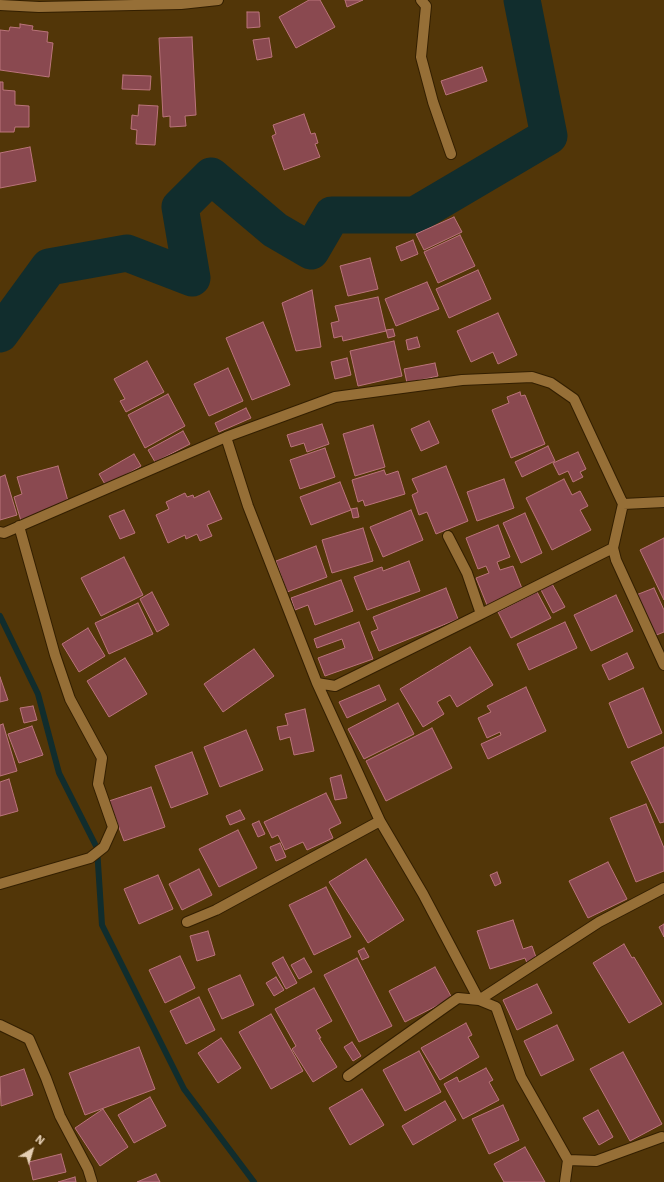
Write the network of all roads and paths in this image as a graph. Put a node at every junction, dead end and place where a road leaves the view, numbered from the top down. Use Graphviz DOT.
graph roads {
  1 [pos="218,0"];
  2 [pos="420,0"];
  3 [pos="0,5"];
  4 [pos="452,154"];
  5 [pos="226,437"];
  6 [pos="664,502"];
  7 [pos="623,504"];
  8 [pos="19,526"];
  9 [pos="0,532"];
  10 [pos="448,536"];
  11 [pos="613,548"];
  12 [pos="481,614"];
  13 [pos="664,665"];
  14 [pos="317,683"];
  15 [pos="380,821"];
  16 [pos="0,884"];
  17 [pos="664,888"];
  18 [pos="187,922"];
  19 [pos="479,1000"];
  20 [pos="0,1025"];
  21 [pos="348,1076"];
  22 [pos="662,1136"];
  23 [pos="568,1160"];
  24 [pos="92,1182"];
  25 [pos="565,1182"];
  1 -- 3 [label="street"];
  2 -- 4 [label="street"];
  5 -- 7 [label="street"];
  5 -- 8 [label="street"];
  5 -- 14 [label="street"];
  6 -- 7 [label="street"];
  7 -- 11 [label="street"];
  8 -- 9 [label="street"];
  8 -- 16 [label="street"];
  10 -- 12 [label="street"];
  11 -- 12 [label="street"];
  11 -- 13 [label="street"];
  12 -- 14 [label="street"];
  14 -- 15 [label="street"];
  15 -- 18 [label="street"];
  15 -- 19 [label="street"];
  17 -- 19 [label="street"];
  19 -- 21 [label="street"];
  19 -- 23 [label="street"];
  20 -- 24 [label="street"];
  22 -- 23 [label="street"];
  23 -- 25 [label="street"];
}
